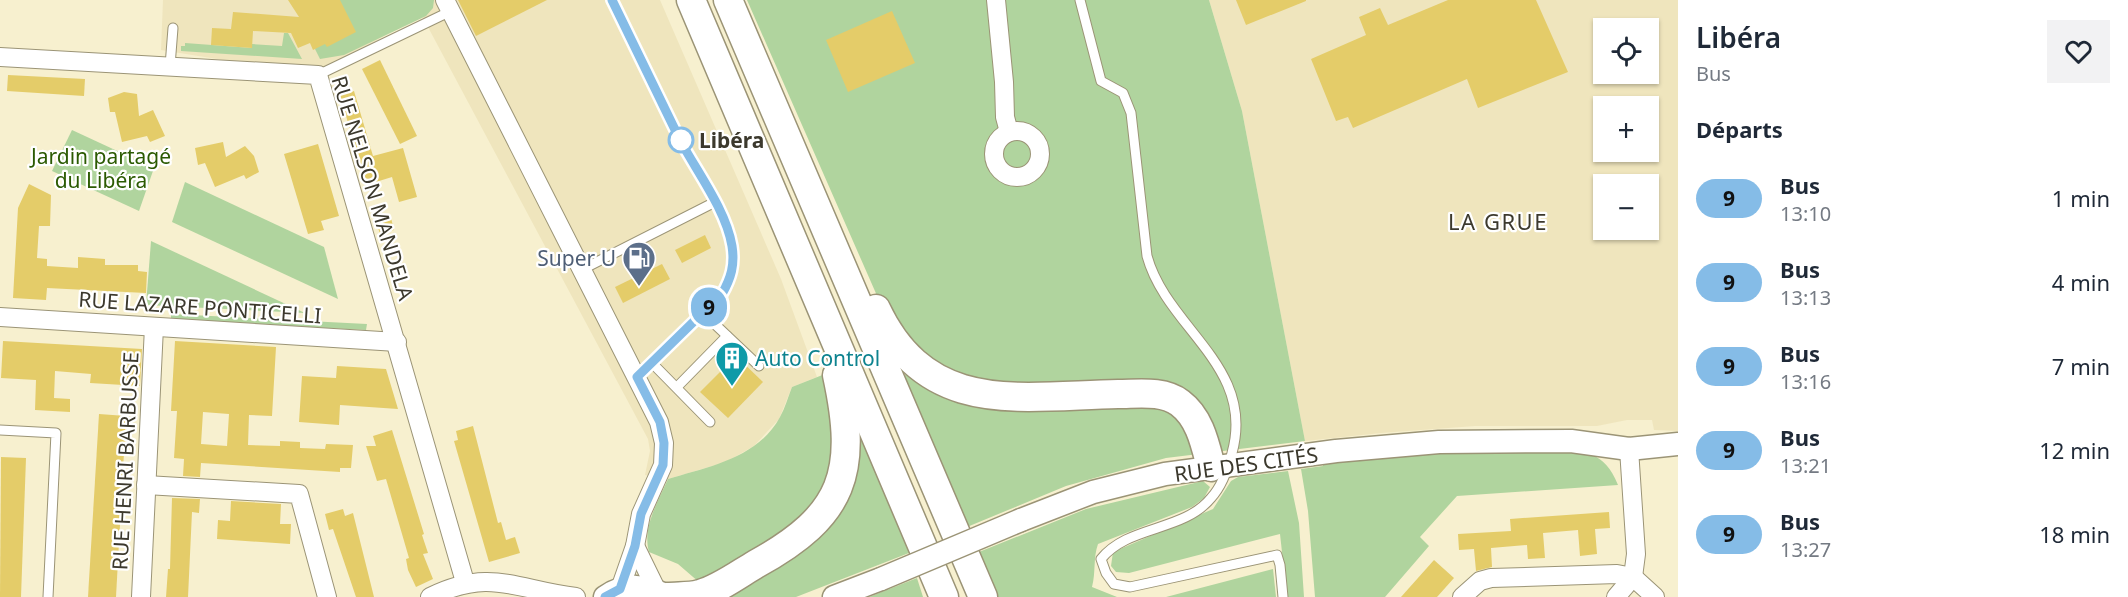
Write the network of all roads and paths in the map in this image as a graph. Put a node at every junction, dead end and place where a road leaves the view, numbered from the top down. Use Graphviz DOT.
graph roads {
  1 [pos="612,0"];
  2 [pos="691,0"];
  3 [pos="728,0"];
  4 [pos="996,0"];
  5 [pos="1080,0"];
  6 [pos="448,6"];
  7 [pos="173,28"];
  8 [pos="0,57"];
  9 [pos="170,66"];
  10 [pos="318,75"];
  11 [pos="1009,132"];
  12 [pos="715,202"];
  13 [pos="835,250"];
  14 [pos="581,270"];
  15 [pos="823,312"];
  16 [pos="703,313"];
  17 [pos="0,317"];
  18 [pos="154,327"];
  19 [pos="727,336"];
  20 [pos="397,342"];
  21 [pos="652,363"];
  22 [pos="759,366"];
  23 [pos="637,377"];
  24 [pos="676,387"];
  25 [pos="710,422"];
  26 [pos="0,430"];
  27 [pos="1678,444"];
  28 [pos="1629,449"];
  29 [pos="1220,466"];
  30 [pos="146,484"];
  31 [pos="635,546"];
  32 [pos="1633,577"];
  33 [pos="465,582"];
  34 [pos="604,595"];
  35 [pos="664,595"];
  36 [pos="556,596"];
  37 [pos="48,597"];
  38 [pos="141,597"];
  39 [pos="327,597"];
  40 [pos="430,597"];
  41 [pos="576,597"];
  42 [pos="834,597"];
  43 [pos="944,597"];
  44 [pos="982,597"];
  45 [pos="1283,597"];
  46 [pos="1462,597"];
  47 [pos="1616,597"];
  48 [pos="1655,597"];
  1 -- 12 [label="lane"];
  2 -- 15 [label="main road"];
  3 -- 13 [label="main road"];
  4 -- 11 [label="street"];
  5 -- 29 [label="lane"];
  6 -- 10 [label="lane"];
  6 -- 14 [label="street"];
  7 -- 9 [label="lane"];
  8 -- 9 [label="street, RUE NELSON MANDELA"];
  9 -- 10 [label="street, RUE NELSON MANDELA"];
  10 -- 20 [label="street, RUE NELSON MANDELA"];
  12 -- 14 [label="lane"];
  12 -- 16 [label="lane"];
  13 -- 29 [label="main road"];
  13 -- 44 [label="main road"];
  14 -- 23 [label="street"];
  15 -- 35 [label="main road"];
  15 -- 43 [label="main road"];
  16 -- 19 [label="lane"];
  16 -- 21 [label="lane"];
  17 -- 18 [label="street, RUE LAZARE PONTICELLI"];
  18 -- 20 [label="street, RUE LAZARE PONTICELLI"];
  18 -- 30 [label="street, RUE HENRI BARBUSSE"];
  19 -- 22 [label="lane"];
  19 -- 24 [label="lane"];
  20 -- 33 [label="street, RUE NELSON MANDELA"];
  21 -- 23 [label="lane"];
  21 -- 24 [label="lane"];
  23 -- 31 [label="street"];
  24 -- 25 [label="lane"];
  26 -- 37 [label="lane"];
  27 -- 28 [label="street, RUE DES CITÉS"];
  28 -- 29 [label="street, RUE DES CITÉS"];
  28 -- 32 [label="street"];
  29 -- 42 [label="street, RUE DES CITÉS, bridge"];
  29 -- 45 [label="lane"];
  30 -- 38 [label="street, RUE HENRI BARBUSSE"];
  30 -- 39 [label="street"];
  31 -- 34 [label="street"];
  31 -- 35 [label="street"];
  32 -- 46 [label="street"];
  32 -- 47 [label="street"];
  32 -- 48 [label="street"];
  33 -- 36 [label="street"];
  33 -- 40 [label="street"];
  34 -- 35 [label="street"];
  36 -- 41 [label="street"];
}
